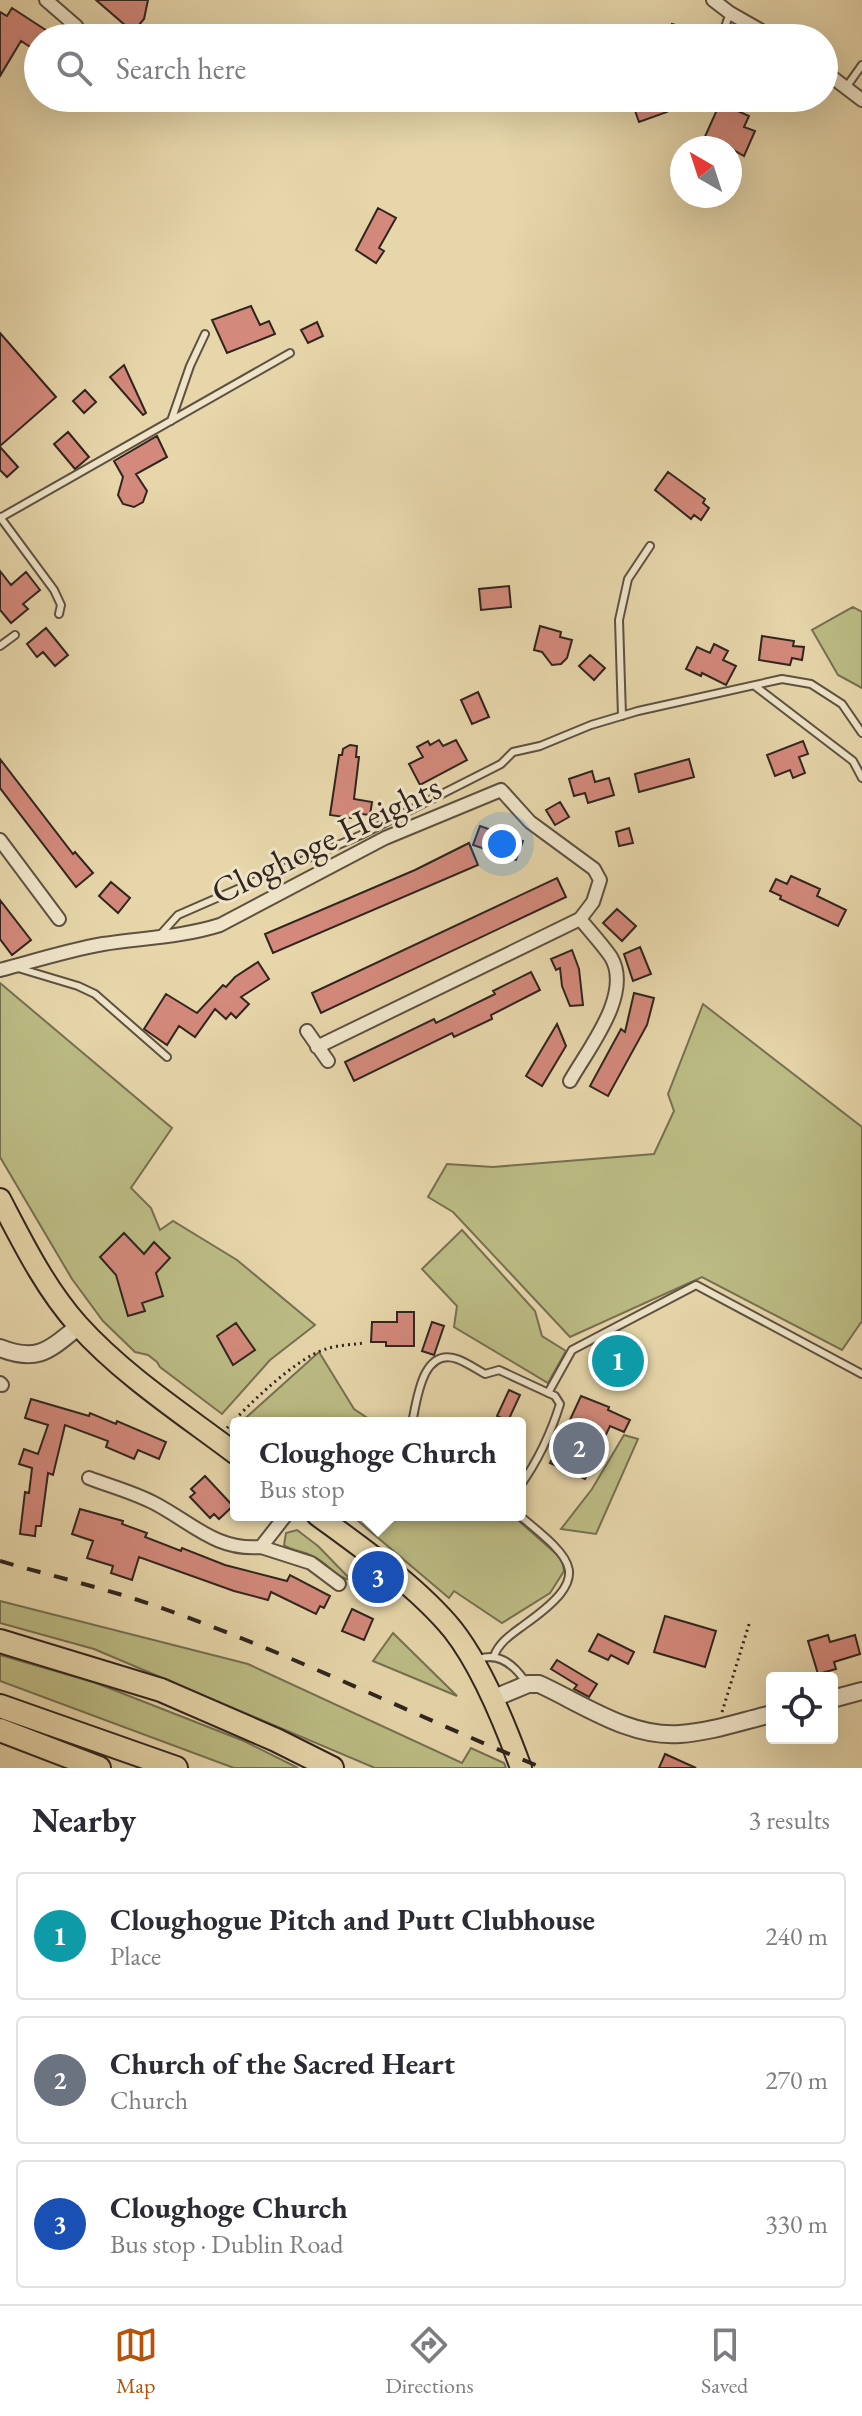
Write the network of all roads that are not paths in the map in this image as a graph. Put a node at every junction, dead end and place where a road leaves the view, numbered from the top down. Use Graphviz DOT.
graph roads {
  1 [pos="46,0"];
  2 [pos="713,0"];
  3 [pos="730,13"];
  4 [pos="74,24"];
  5 [pos="726,24"];
  6 [pos="749,24"];
  7 [pos="862,65"];
  8 [pos="838,80"];
  9 [pos="847,86"];
  10 [pos="862,100"];
  11 [pos="205,334"];
  12 [pos="290,353"];
  13 [pos="171,421"];
  14 [pos="0,517"];
  15 [pos="650,546"];
  16 [pos="59,614"];
  17 [pos="15,635"];
  18 [pos="0,646"];
  19 [pos="755,686"];
  20 [pos="622,716"];
  21 [pos="861,729"];
  22 [pos="862,778"];
  23 [pos="0,840"];
  24 [pos="59,919"];
  25 [pos="580,919"];
  26 [pos="160,935"];
  27 [pos="14,966"];
  28 [pos="0,970"];
  29 [pos="307,1031"];
  30 [pos="317,1047"];
  31 [pos="167,1057"];
  32 [pos="328,1061"];
  33 [pos="570,1081"];
  34 [pos="0,1199"];
  35 [pos="79,1326"];
  36 [pos="0,1348"];
  37 [pos="862,1374"];
  38 [pos="548,1393"];
  39 [pos="414,1417"];
  40 [pos="230,1450"];
  41 [pos="89,1478"];
  42 [pos="526,1478"];
  43 [pos="281,1521"];
  44 [pos="325,1521"];
  45 [pos="526,1521"];
  46 [pos="261,1547"];
  47 [pos="339,1584"];
  48 [pos="0,1641"];
  49 [pos="494,1656"];
  50 [pos="472,1661"];
  51 [pos="528,1684"];
  52 [pos="862,1691"];
  53 [pos="838,1697"];
  54 [pos="492,1699"];
  55 [pos="0,1706"];
  56 [pos="766,1715"];
  57 [pos="0,1730"];
  58 [pos="99,1768"];
  59 [pos="176,1768"];
  60 [pos="332,1768"];
  61 [pos="521,1768"];
  1 -- 4 [label="street"];
  2 -- 3 [label="street"];
  3 -- 5 [label="lane"];
  3 -- 6 [label="street"];
  7 -- 9 [label="lane"];
  8 -- 9 [label="street"];
  9 -- 10 [label="street"];
  11 -- 13 [label="lane"];
  12 -- 13 [label="lane"];
  13 -- 14 [label="lane"];
  14 -- 16 [label="lane"];
  15 -- 20 [label="lane"];
  17 -- 18 [label="lane"];
  19 -- 20 [label="lane"];
  19 -- 21 [label="lane"];
  19 -- 22 [label="lane"];
  20 -- 26 [label="lane"];
  23 -- 24 [label="street"];
  25 -- 26 [label="street, Cloghoge Heights"];
  25 -- 30 [label="street"];
  25 -- 33 [label="street"];
  26 -- 27 [label="street, Cloghoge Heights"];
  27 -- 28 [label="street, Cloghoge Heights"];
  27 -- 31 [label="lane"];
  29 -- 30 [label="street"];
  30 -- 32 [label="street"];
  34 -- 35 [label="main road"];
  35 -- 36 [label="street"];
  35 -- 40 [label="main road"];
  37 -- 38 [label="lane"];
  38 -- 39 [label="lane"];
  38 -- 42 [label="lane"];
  41 -- 46 [label="street"];
  43 -- 46 [label="street"];
  44 -- 50 [label="main road"];
  45 -- 49 [label="lane"];
  46 -- 47 [label="street"];
  48 -- 60 [label="highway"];
  49 -- 50 [label="lane"];
  49 -- 51 [label="lane"];
  50 -- 54 [label="main road"];
  51 -- 54 [label="street"];
  51 -- 56 [label="street"];
  52 -- 53 [label="street"];
  54 -- 61 [label="main road"];
  55 -- 59 [label="highway"];
  57 -- 58 [label="highway"];
}
